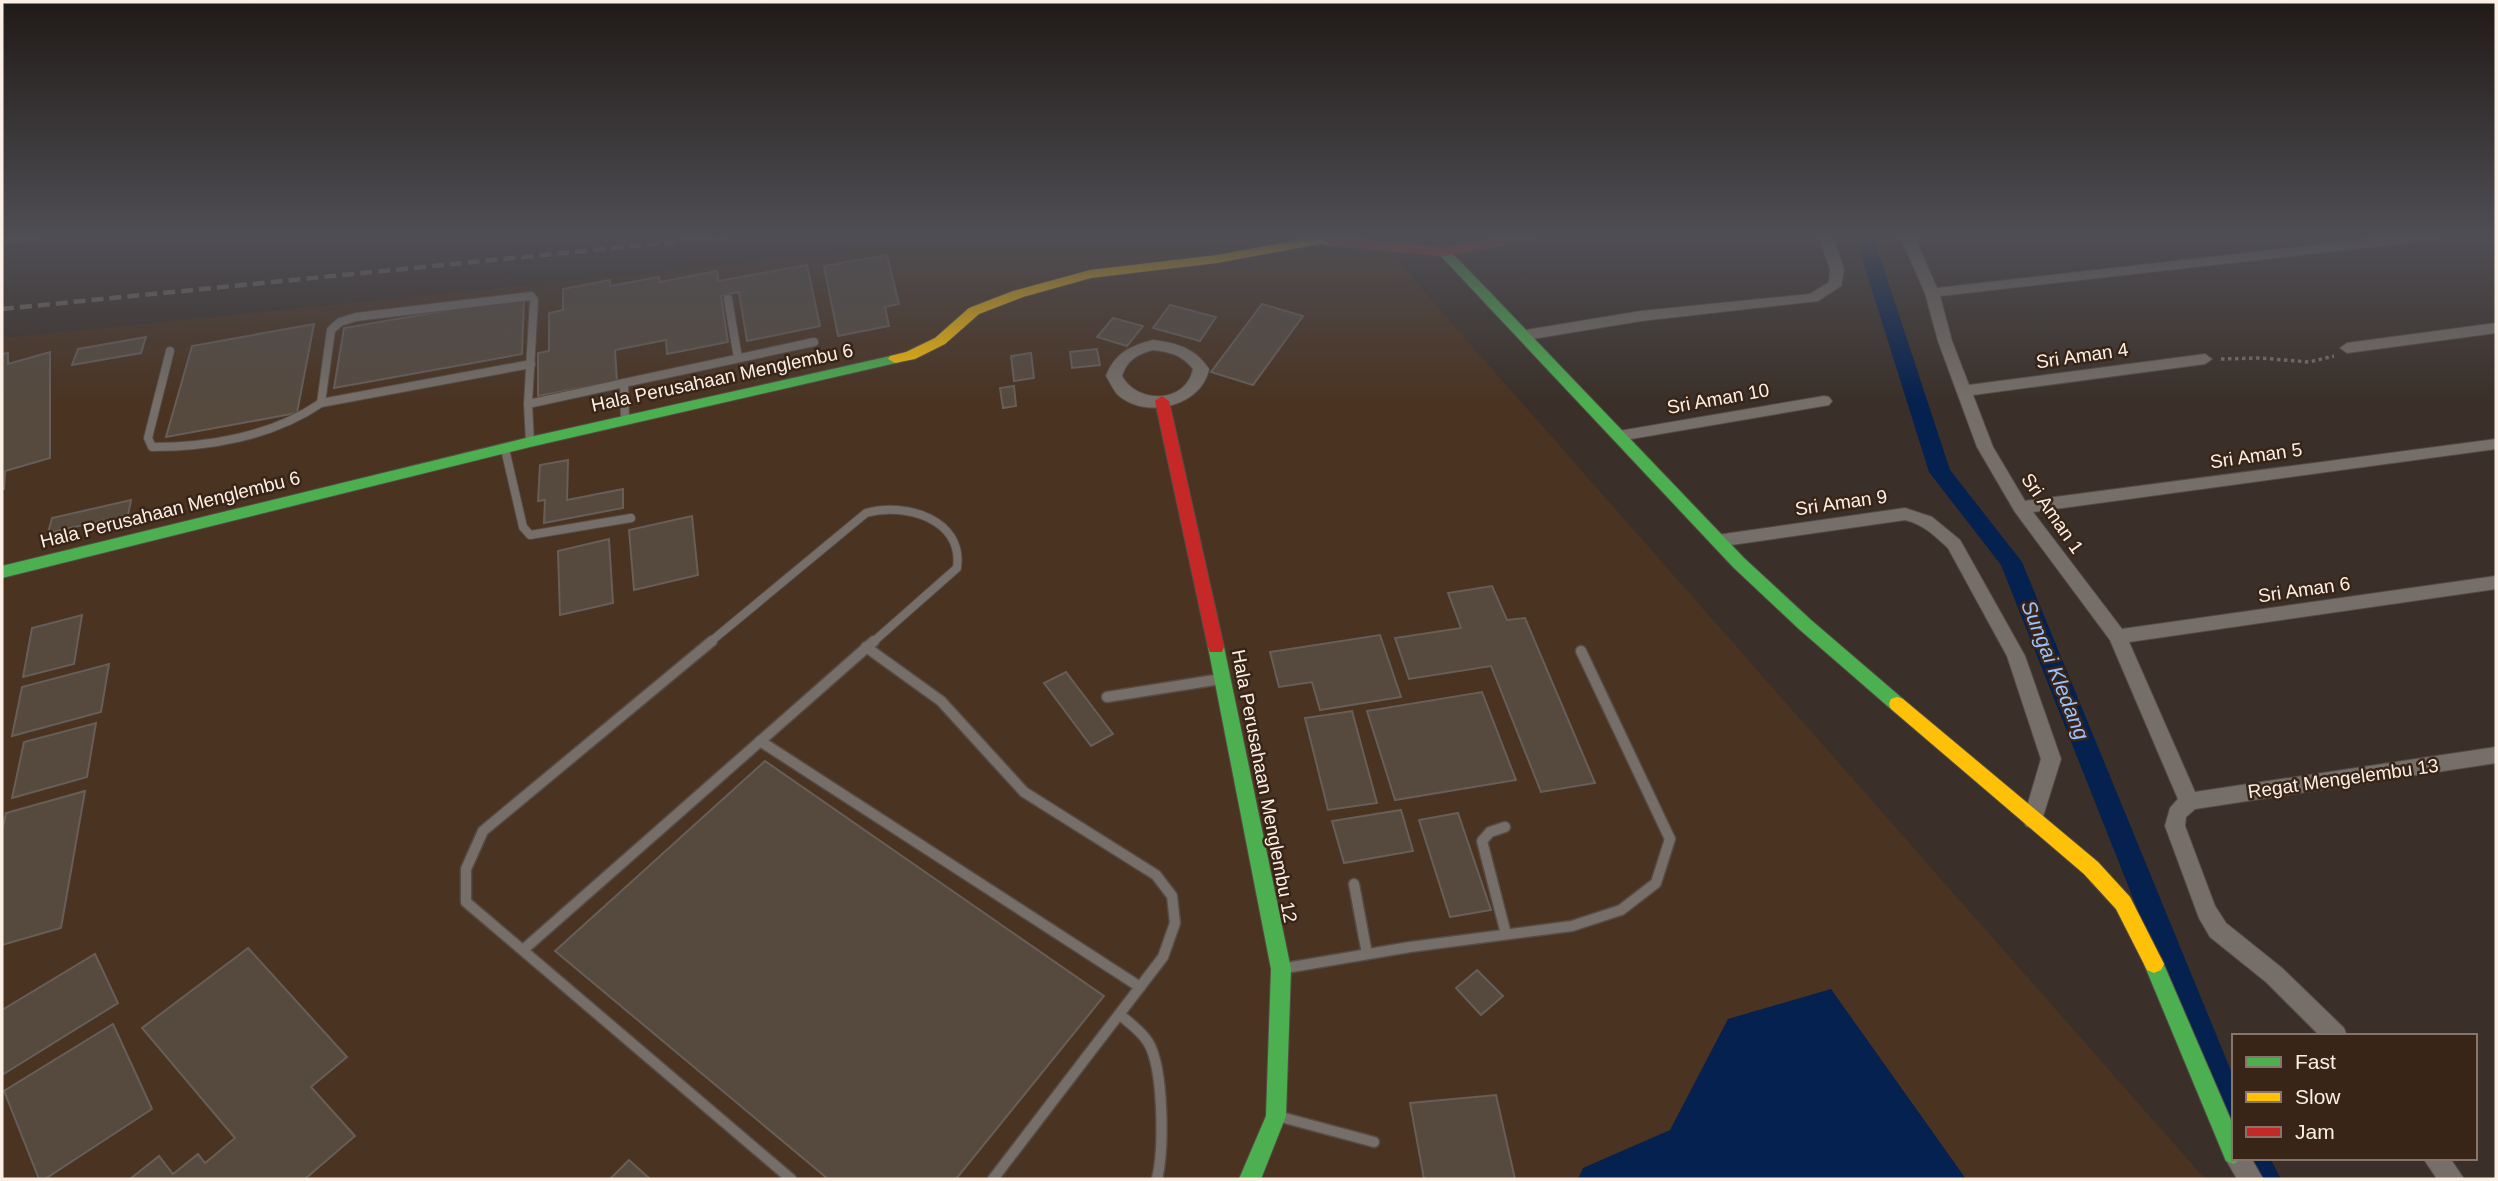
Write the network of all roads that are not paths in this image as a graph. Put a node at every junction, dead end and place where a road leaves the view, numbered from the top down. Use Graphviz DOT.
graph roads {
  1 [pos="1031,291"];
  2 [pos="1483,291"];
  3 [pos="1827,291"];
  4 [pos="1949,291"];
  5 [pos="1932,293"];
  6 [pos="728,299"];
  7 [pos="2496,328"];
  8 [pos="1526,335"];
  9 [pos="814,342"];
  10 [pos="2347,348"];
  11 [pos="170,351"];
  12 [pos="737,358"];
  13 [pos="2205,359"];
  14 [pos="531,364"];
  15 [pos="624,383"];
  16 [pos="1965,391"];
  17 [pos="1162,401"];
  18 [pos="1824,401"];
  19 [pos="321,403"];
  20 [pos="528,404"];
  21 [pos="625,420"];
  22 [pos="1619,436"];
  23 [pos="530,442"];
  24 [pos="2496,444"];
  25 [pos="505,449"];
  26 [pos="2021,508"];
  27 [pos="631,518"];
  28 [pos="1717,541"];
  29 [pos="2,572"];
  30 [pos="2496,582"];
  31 [pos="2118,637"];
  32 [pos="866,647"];
  33 [pos="1581,651"];
  34 [pos="1223,679"];
  35 [pos="1107,697"];
  36 [pos="760,741"];
  37 [pos="2496,755"];
  38 [pos="2189,801"];
  39 [pos="2032,820"];
  40 [pos="1505,827"];
  41 [pos="1354,884"];
  42 [pos="1506,934"];
  43 [pos="523,950"];
  44 [pos="1367,954"];
  45 [pos="1281,969"];
  46 [pos="1140,987"];
  47 [pos="1120,1015"];
  48 [pos="2334,1034"];
  49 [pos="1276,1116"];
  50 [pos="1374,1142"];
  51 [pos="2232,1148"];
  52 [pos="2238,1160"];
  53 [pos="2437,1160"];
  54 [pos="792,1179"];
  55 [pos="993,1179"];
  56 [pos="1157,1179"];
  57 [pos="1250,1179"];
  58 [pos="2252,1179"];
  59 [pos="2452,1179"];
  1 -- 21 [label="street, Hala Perusahaan Menglembu 6"];
  2 -- 8 [label="street"];
  3 -- 8 [label="street"];
  4 -- 5 [label="street"];
  5 -- 16 [label="street, Sri Aman 1"];
  6 -- 12 [label="lane"];
  7 -- 10 [label="street"];
  8 -- 22 [label="street"];
  9 -- 12 [label="lane"];
  11 -- 19 [label="lane"];
  12 -- 15 [label="lane"];
  13 -- 16 [label="street, Sri Aman 4"];
  14 -- 19 [label="lane"];
  14 -- 19 [label="lane"];
  14 -- 20 [label="lane"];
  15 -- 20 [label="lane"];
  15 -- 21 [label="lane"];
  16 -- 26 [label="street, Sri Aman 1"];
  17 -- 17 [label="street"];
  17 -- 34 [label="street, Hala Perusahaan Menglembu 12"];
  18 -- 22 [label="street, Sri Aman 10"];
  20 -- 23 [label="lane"];
  21 -- 23 [label="street, Hala Perusahaan Menglembu 6"];
  22 -- 28 [label="street"];
  23 -- 25 [label="street, Hala Perusahaan Menglembu 6"];
  24 -- 26 [label="street, Sri Aman 5"];
  25 -- 27 [label="lane"];
  25 -- 29 [label="street, Hala Perusahaan Menglembu 6"];
  26 -- 31 [label="street, Sri Aman 1"];
  28 -- 39 [label="street"];
  28 -- 39 [label="street, Sri Aman 9"];
  30 -- 31 [label="street, Sri Aman 6"];
  31 -- 38 [label="street, Sri Aman 1"];
  32 -- 36 [label="lane"];
  32 -- 43 [label="lane"];
  32 -- 46 [label="lane"];
  33 -- 42 [label="lane"];
  34 -- 35 [label="lane"];
  34 -- 45 [label="street, Hala Perusahaan Menglembu 12"];
  36 -- 43 [label="lane"];
  36 -- 46 [label="lane"];
  37 -- 38 [label="street, Regat Mengelembu 13"];
  38 -- 48 [label="street"];
  39 -- 51 [label="street"];
  40 -- 42 [label="lane"];
  41 -- 44 [label="lane"];
  42 -- 44 [label="lane"];
  43 -- 54 [label="lane"];
  44 -- 45 [label="lane"];
  45 -- 49 [label="street, Hala Perusahaan Menglembu 12"];
  46 -- 47 [label="lane"];
  47 -- 55 [label="lane"];
  47 -- 56 [label="lane"];
  49 -- 50 [label="lane"];
  49 -- 57 [label="street, Hala Perusahaan Menglembu 12"];
  52 -- 58 [label="street"];
  53 -- 59 [label="street"];
}
